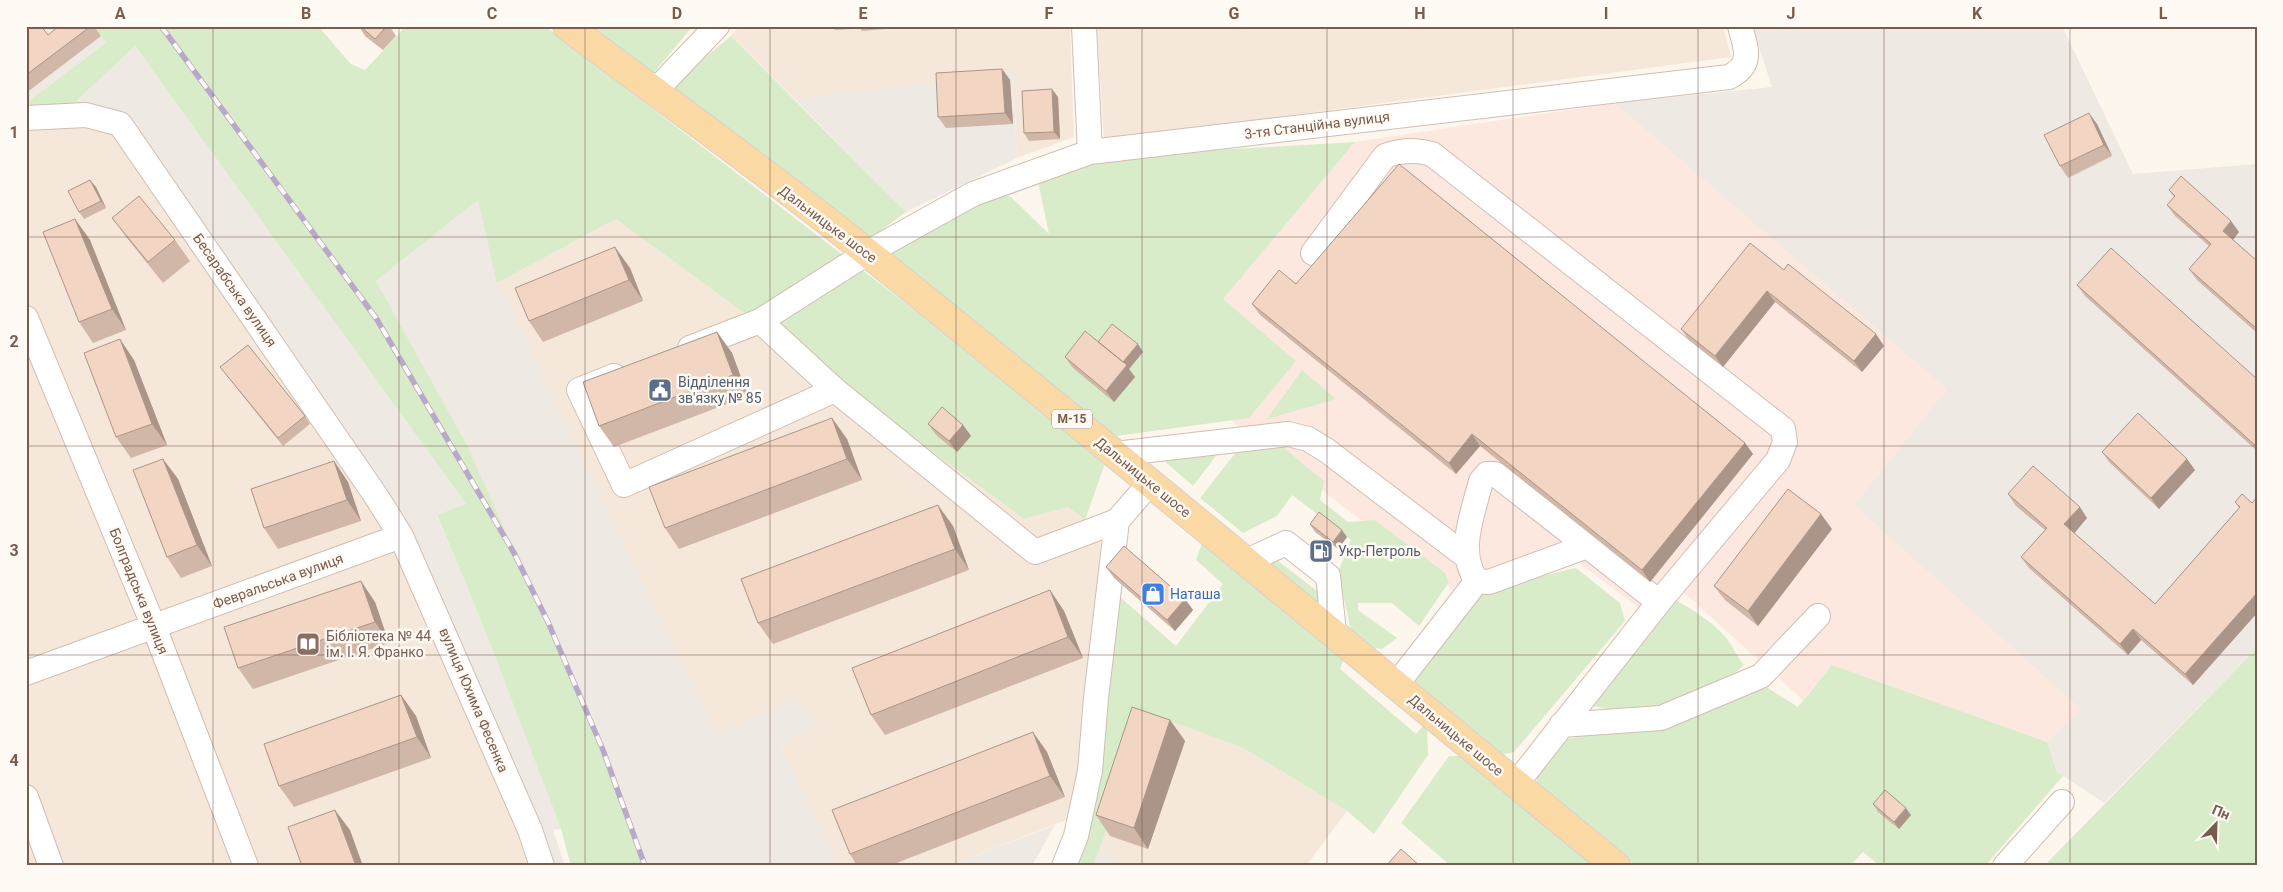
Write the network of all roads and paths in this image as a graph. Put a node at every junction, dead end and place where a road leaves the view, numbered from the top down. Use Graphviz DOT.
graph roads {
  1 [pos="567,26"];
  2 [pos="717,26"];
  3 [pos="1084,26"];
  4 [pos="1740,26"];
  5 [pos="654,92"];
  6 [pos="26,118"];
  7 [pos="1090,152"];
  8 [pos="867,253"];
  9 [pos="1313,253"];
  10 [pos="26,318"];
  11 [pos="760,321"];
  12 [pos="670,355"];
  13 [pos="633,369"];
  14 [pos="835,390"];
  15 [pos="1115,454"];
  16 [pos="1150,483"];
  17 [pos="1117,521"];
  18 [pos="401,536"];
  19 [pos="1587,546"];
  20 [pos="1467,557"];
  21 [pos="1247,561"];
  22 [pos="1477,582"];
  23 [pos="1659,602"];
  24 [pos="1818,616"];
  25 [pos="154,626"];
  26 [pos="1334,632"];
  27 [pos="26,673"];
  28 [pos="1396,685"];
  29 [pos="1562,725"];
  30 [pos="1516,784"];
  31 [pos="26,797"];
  32 [pos="2062,802"];
  33 [pos="52,866"];
  34 [pos="246,866"];
  35 [pos="542,866"];
  36 [pos="1064,866"];
  37 [pos="1616,866"];
  38 [pos="2005,866"];
  1 -- 5 [label="main road, Дальницьке шосе / М-15"];
  2 -- 5 [label="street"];
  3 -- 7 [label="street"];
  4 -- 7 [label="street, 3-тя Станційна вулиця"];
  5 -- 8 [label="main road, Дальницьке шосе / М-15"];
  6 -- 18 [label="street, Бесарабська вулиця"];
  7 -- 8 [label="street, 3-тя Станційна вулиця"];
  8 -- 11 [label="street, 3-тя Станційна вулиця"];
  8 -- 15 [label="main road, Дальницьке шосе / М-15"];
  9 -- 23 [label="street"];
  10 -- 25 [label="street, Болградська вулиця"];
  11 -- 12 [label="street, 3-тя Станційна вулиця"];
  11 -- 14 [label="street"];
  13 -- 14 [label="street"];
  14 -- 17 [label="street"];
  15 -- 16 [label="main road, Дальницьке шосе / М-15"];
  15 -- 20 [label="street"];
  16 -- 17 [label="street"];
  16 -- 21 [label="main road, Дальницьке шосе / М-15"];
  17 -- 36 [label="street"];
  18 -- 25 [label="street, Февральська вулиця"];
  18 -- 35 [label="street, вулиця Юхима Фесенка"];
  19 -- 20 [label="street"];
  19 -- 22 [label="street"];
  19 -- 23 [label="street"];
  20 -- 22 [label="street"];
  21 -- 26 [label="main road, Дальницьке шосе / М-15"];
  21 -- 26 [label="street"];
  22 -- 28 [label="street"];
  23 -- 29 [label="street"];
  24 -- 29 [label="street"];
  25 -- 27 [label="street, Февральська вулиця"];
  25 -- 34 [label="street, Болградська вулиця"];
  26 -- 28 [label="main road, Дальницьке шосе / М-15"];
  28 -- 30 [label="main road, Дальницьке шосе / М-15"];
  29 -- 30 [label="street"];
  30 -- 37 [label="main road, Дальницьке шосе / М-15"];
  31 -- 33 [label="street"];
  32 -- 38 [label="street"];
}
